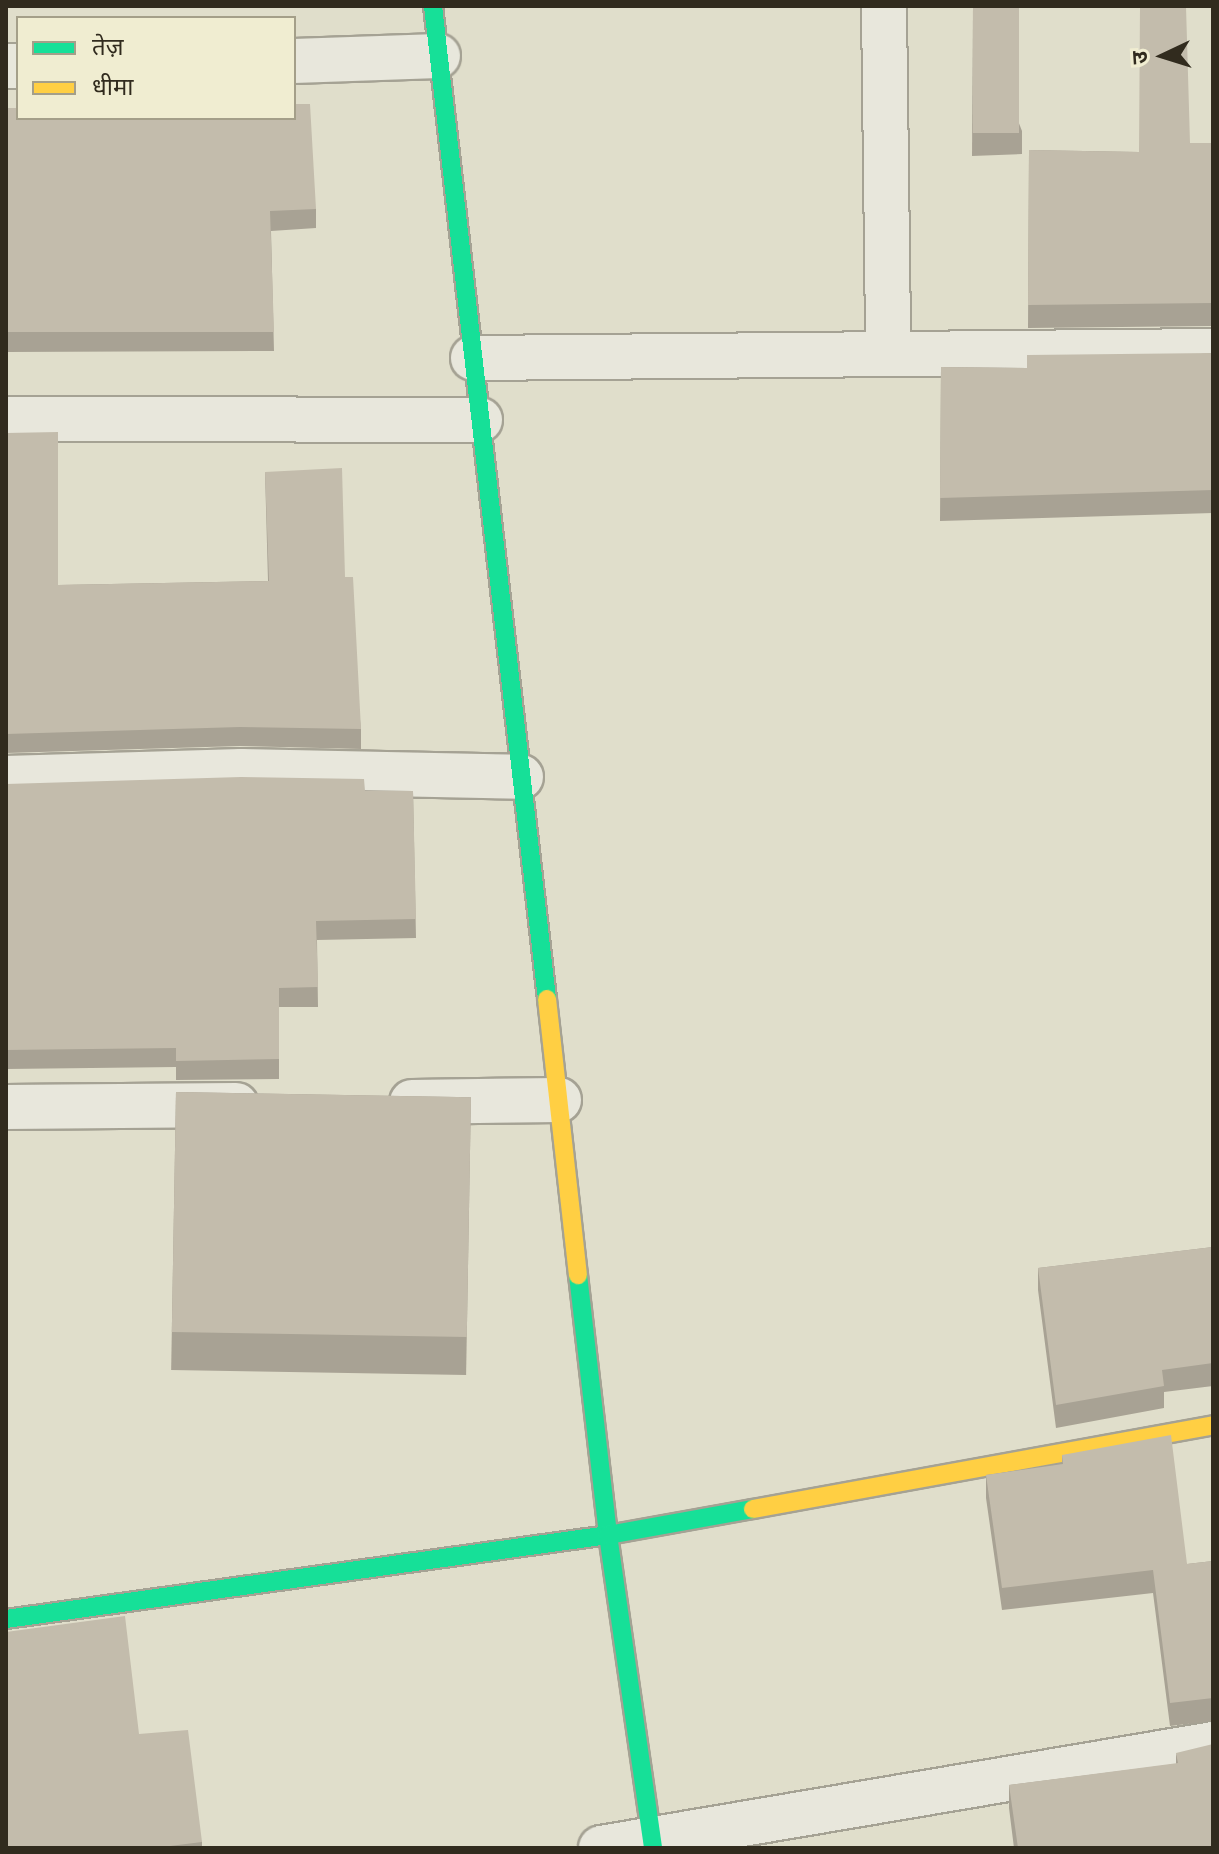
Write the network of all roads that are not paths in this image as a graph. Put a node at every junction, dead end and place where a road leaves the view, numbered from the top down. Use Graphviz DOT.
graph roads {
  1 [pos="433,6"];
  2 [pos="884,6"];
  3 [pos="438,56"];
  4 [pos="296,61"];
  5 [pos="1213,351"];
  6 [pos="888,354"];
  7 [pos="473,358"];
  8 [pos="6,419"];
  9 [pos="480,420"];
  10 [pos="521,777"];
  11 [pos="6,778"];
  12 [pos="559,1100"];
  13 [pos="373,1103"];
  14 [pos="280,1105"];
  15 [pos="6,1107"];
  16 [pos="1213,1425"];
  17 [pos="608,1535"];
  18 [pos="6,1619"];
  19 [pos="1213,1744"];
  20 [pos="653,1844"];
  21 [pos="601,1848"];
  1 -- 3 [label="street"];
  2 -- 6 [label="street"];
  3 -- 4 [label="street"];
  3 -- 7 [label="street"];
  5 -- 6 [label="street"];
  6 -- 7 [label="street"];
  7 -- 9 [label="street"];
  8 -- 9 [label="street"];
  9 -- 10 [label="street"];
  10 -- 11 [label="street"];
  10 -- 12 [label="street"];
  12 -- 13 [label="street"];
  12 -- 17 [label="street"];
  14 -- 15 [label="street"];
  16 -- 17 [label="street"];
  17 -- 18 [label="street"];
  17 -- 20 [label="street"];
  19 -- 20 [label="street"];
  20 -- 21 [label="street"];
}
